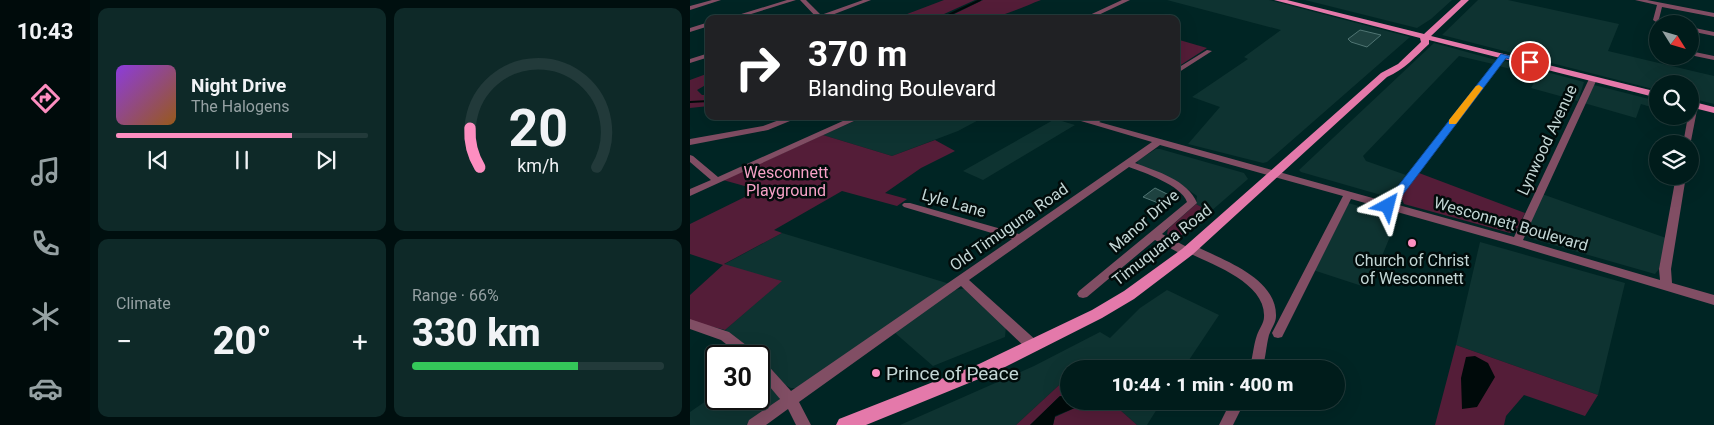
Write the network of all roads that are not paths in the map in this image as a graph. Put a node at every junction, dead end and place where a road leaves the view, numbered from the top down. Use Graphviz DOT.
graph roads {
  1 [pos="718,0"];
  2 [pos="793,0"];
  3 [pos="803,0"];
  4 [pos="868,0"];
  5 [pos="1127,0"];
  6 [pos="1278,0"];
  7 [pos="1294,0"];
  8 [pos="1465,0"];
  9 [pos="1638,0"];
  10 [pos="701,2"];
  11 [pos="1660,4"];
  12 [pos="690,8"];
  13 [pos="742,15"];
  14 [pos="818,15"];
  15 [pos="829,15"];
  16 [pos="1093,15"];
  17 [pos="1657,15"];
  18 [pos="1714,15"];
  19 [pos="705,25"];
  20 [pos="690,30"];
  21 [pos="1699,31"];
  22 [pos="1714,34"];
  23 [pos="1425,38"];
  24 [pos="1209,51"];
  25 [pos="1699,55"];
  26 [pos="705,56"];
  27 [pos="1504,56"];
  28 [pos="1714,58"];
  29 [pos="690,61"];
  30 [pos="1180,69"];
  31 [pos="1593,79"];
  32 [pos="1649,93"];
  33 [pos="1699,106"];
  34 [pos="1714,110"];
  35 [pos="787,120"];
  36 [pos="852,120"];
  37 [pos="1082,120"];
  38 [pos="1098,120"];
  39 [pos="1092,123"];
  40 [pos="1158,142"];
  41 [pos="692,143"];
  42 [pos="690,158"];
  43 [pos="1128,163"];
  44 [pos="1276,174"];
  45 [pos="718,181"];
  46 [pos="1679,185"];
  47 [pos="690,193"];
  48 [pos="1348,195"];
  49 [pos="907,205"];
  50 [pos="1388,206"];
  51 [pos="1155,235"];
  52 [pos="1021,238"];
  53 [pos="1517,242"];
  54 [pos="1189,251"];
  55 [pos="962,280"];
  56 [pos="1666,286"];
  57 [pos="1083,294"];
  58 [pos="1714,300"];
  59 [pos="690,324"];
  60 [pos="1278,333"];
  61 [pos="736,345"];
  62 [pos="1033,346"];
  63 [pos="1259,360"];
  64 [pos="770,377"];
  65 [pos="791,401"];
  66 [pos="1234,410"];
  67 [pos="754,425"];
  68 [pos="804,425"];
  69 [pos="845,425"];
  70 [pos="1226,425"];
  1 -- 10 [label="street"];
  2 -- 13 [label="street"];
  3 -- 14 [label="street"];
  4 -- 15 [label="street"];
  5 -- 16 [label="street"];
  6 -- 23 [label="main road"];
  7 -- 23 [label="main road"];
  8 -- 23 [label="main road, Timuquana Road"];
  9 -- 11 [label="street"];
  10 -- 12 [label="street"];
  11 -- 17 [label="street"];
  11 -- 18 [label="street"];
  19 -- 20 [label="street"];
  21 -- 22 [label="street"];
  23 -- 27 [label="main road"];
  23 -- 44 [label="main road, Timuquana Road"];
  24 -- 30 [label="street"];
  25 -- 28 [label="street"];
  26 -- 29 [label="street"];
  27 -- 31 [label="main road"];
  27 -- 50 [label="street"];
  31 -- 32 [label="main road"];
  31 -- 53 [label="street, Lynwood Avenue"];
  33 -- 34 [label="main road"];
  35 -- 41 [label="street"];
  36 -- 45 [label="street"];
  37 -- 39 [label="street, Wesconnett Boulevard"];
  38 -- 39 [label="street"];
  39 -- 40 [label="street, Wesconnett Boulevard"];
  40 -- 43 [label="street, Old Timuguna Road"];
  40 -- 44 [label="street, Wesconnett Boulevard"];
  42 -- 45 [label="street"];
  43 -- 51 [label="street, Manor Drive"];
  43 -- 52 [label="street, Old Timuguna Road"];
  44 -- 48 [label="street, Wesconnett Boulevard"];
  44 -- 54 [label="main road, Timuquana Road"];
  45 -- 47 [label="street"];
  46 -- 56 [label="street"];
  48 -- 50 [label="street, Wesconnett Boulevard"];
  48 -- 60 [label="street"];
  49 -- 52 [label="street, Lyle Lane"];
  50 -- 53 [label="street, Wesconnett Boulevard"];
  51 -- 54 [label="street"];
  51 -- 57 [label="street, Manor Drive"];
  52 -- 55 [label="street, Old Timuguna Road"];
  53 -- 56 [label="street, Wesconnett Boulevard"];
  54 -- 62 [label="main road, Timuquana Road"];
  54 -- 63 [label="street"];
  55 -- 62 [label="street"];
  55 -- 65 [label="street, Old Timuguna Road"];
  56 -- 58 [label="street, Wesconnett Boulevard"];
  59 -- 61 [label="street"];
  62 -- 69 [label="main road, Timuquana Road"];
  64 -- 65 [label="street"];
  65 -- 67 [label="street, Old Timuguna Road"];
  65 -- 68 [label="street"];
  66 -- 70 [label="street"];
}
